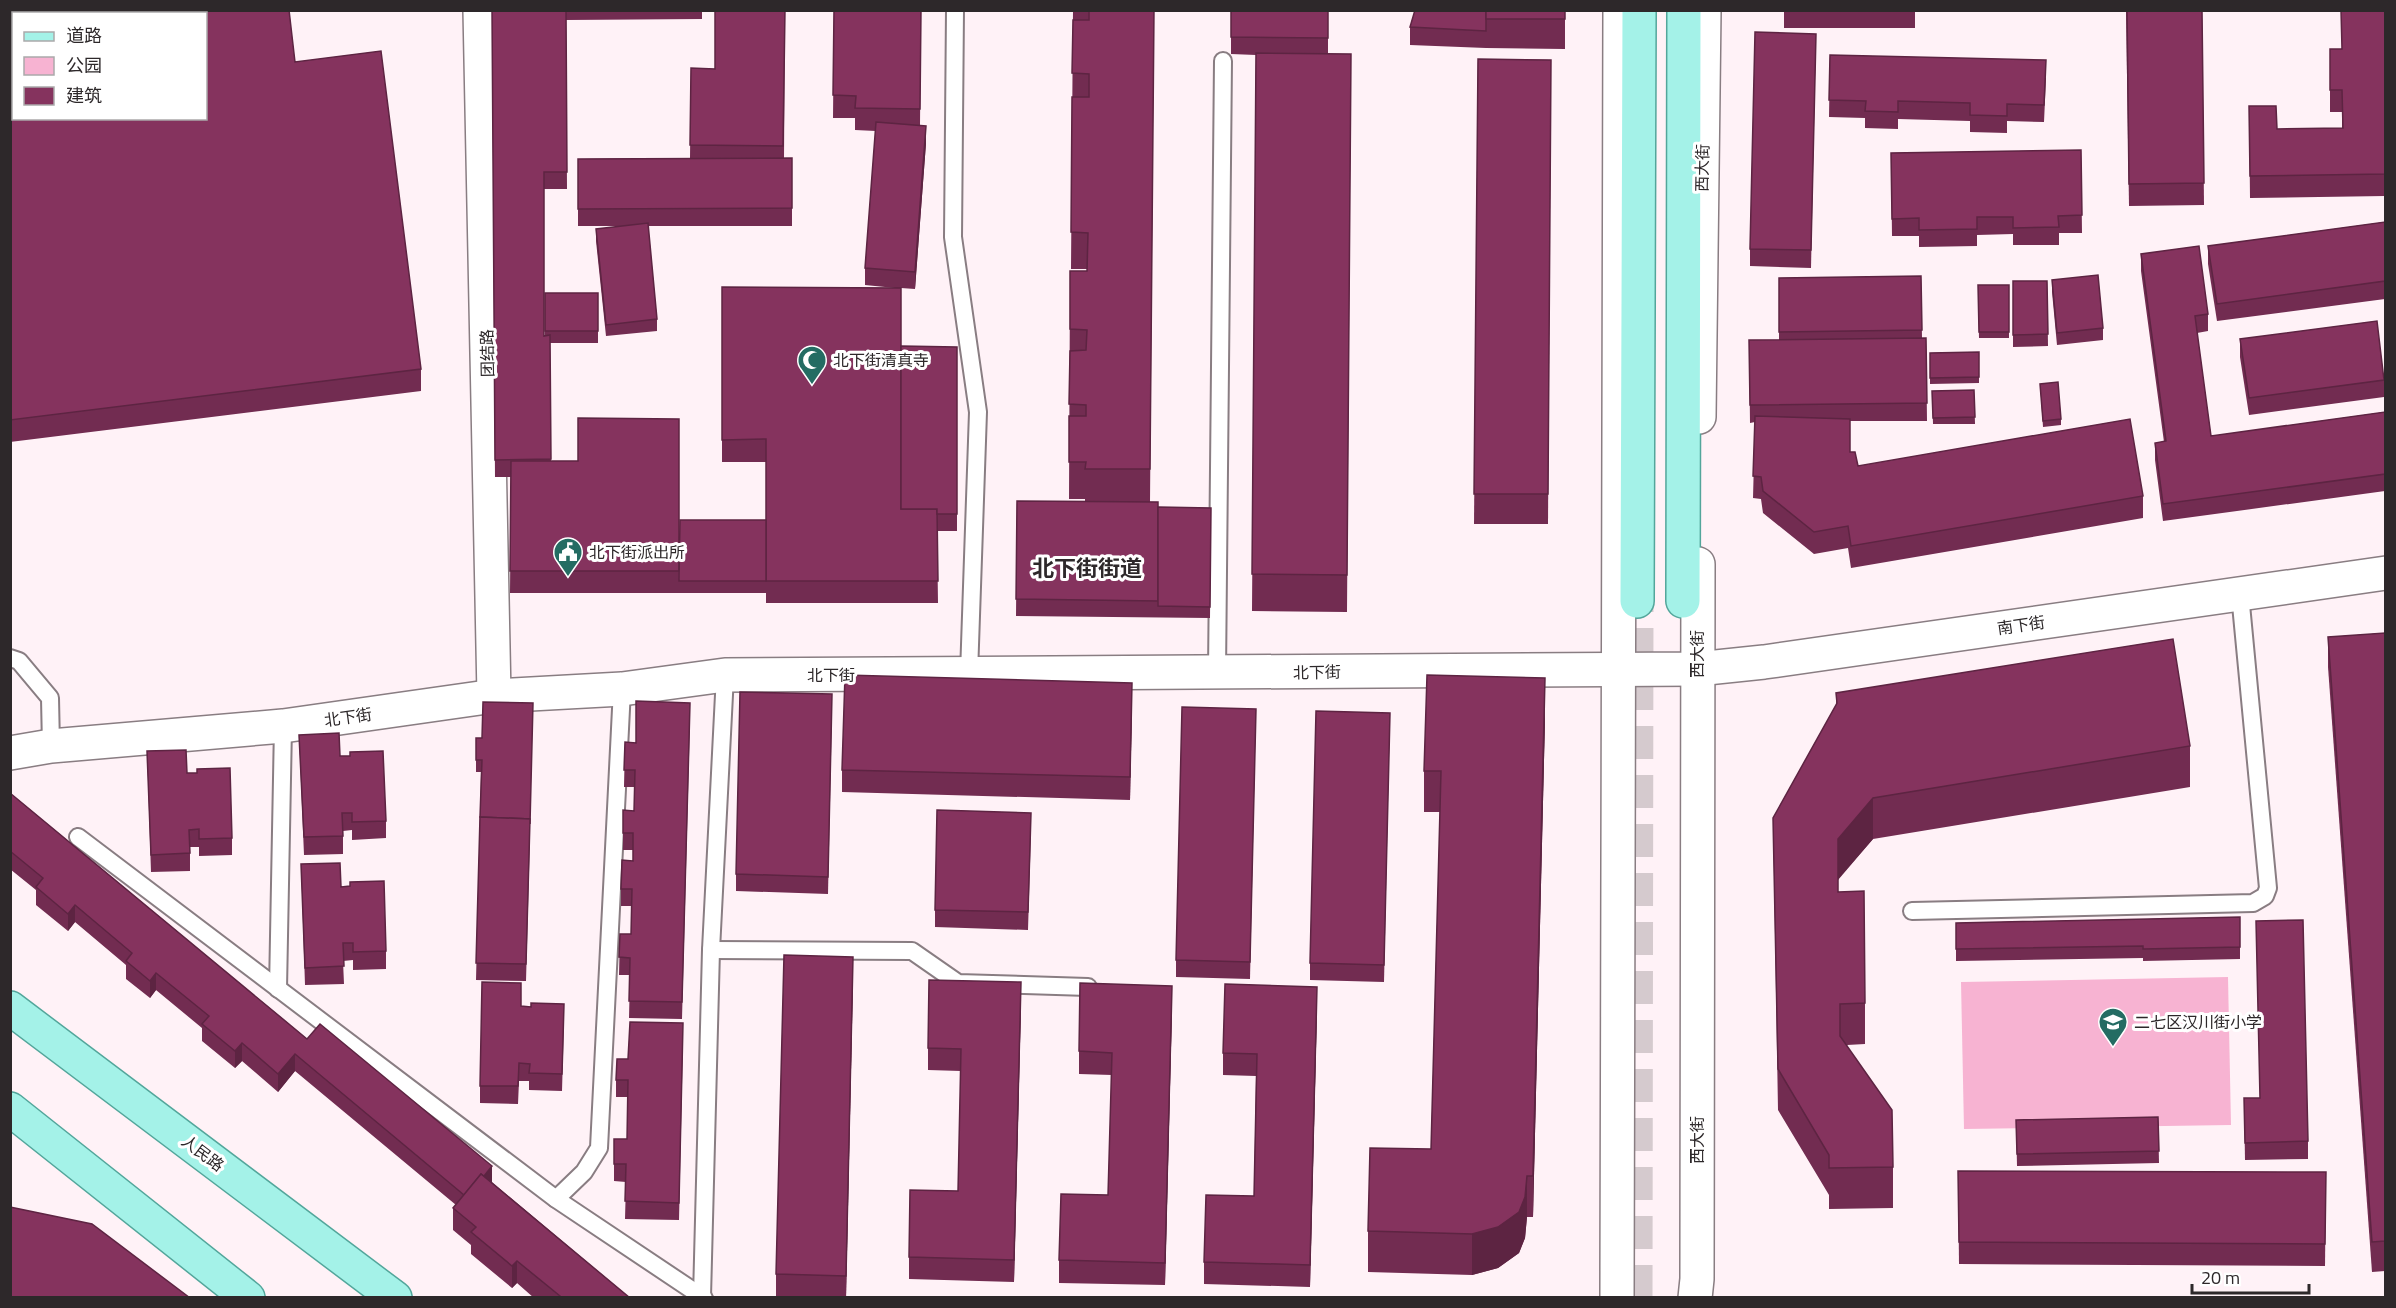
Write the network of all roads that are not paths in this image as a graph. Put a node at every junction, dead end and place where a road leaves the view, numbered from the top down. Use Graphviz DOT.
graph roads {
  1 [pos="480,10"];
  2 [pos="955,10"];
  3 [pos="1620,10"];
  4 [pos="1639,10"];
  5 [pos="1684,10"];
  6 [pos="1704,10"];
  7 [pos="1223,61"];
  8 [pos="2385,573"];
  9 [pos="2240,594"];
  10 [pos="1637,601"];
  11 [pos="1683,601"];
  12 [pos="10,657"];
  13 [pos="1618,669"];
  14 [pos="1656,669"];
  15 [pos="1697,669"];
  16 [pos="1217,673"];
  17 [pos="969,674"];
  18 [pos="725,675"];
  19 [pos="622,689"];
  20 [pos="494,696"];
  21 [pos="283,726"];
  22 [pos="51,746"];
  23 [pos="10,753"];
  24 [pos="78,837"];
  25 [pos="1912,911"];
  26 [pos="711,950"];
  27 [pos="1088,987"];
  28 [pos="278,989"];
  29 [pos="10,1008"];
  30 [pos="10,1109"];
  31 [pos="556,1199"];
  32 [pos="703,1297"];
  33 [pos="248,1298"];
  34 [pos="395,1298"];
  35 [pos="1617,1298"];
  36 [pos="1695,1298"];
  1 -- 20 [label="street, 团结路"];
  2 -- 17 [label="lane"];
  3 -- 13 [label="street"];
  4 -- 10 [label="main road"];
  5 -- 11 [label="main road, 西大街"];
  6 -- 15 [label="street, 西大街"];
  7 -- 16 [label="lane"];
  8 -- 9 [label="street, 南下街"];
  9 -- 15 [label="street, 南下街"];
  9 -- 25 [label="lane"];
  12 -- 22 [label="lane"];
  13 -- 14 [label="street, 北下街"];
  13 -- 16 [label="street, 北下街"];
  13 -- 35 [label="street"];
  14 -- 15 [label="street, 南下街"];
  15 -- 36 [label="street, 西大街"];
  16 -- 17 [label="street, 北下街"];
  17 -- 18 [label="street, 北下街"];
  18 -- 19 [label="street, 北下街"];
  18 -- 26 [label="lane"];
  19 -- 20 [label="street, 北下街"];
  19 -- 31 [label="lane"];
  20 -- 21 [label="street, 北下街"];
  21 -- 22 [label="street, 北下街"];
  21 -- 28 [label="lane"];
  22 -- 23 [label="street, 北下街"];
  24 -- 28 [label="lane"];
  26 -- 27 [label="lane"];
  26 -- 32 [label="lane"];
  28 -- 31 [label="lane"];
  29 -- 34 [label="main road, 人民路"];
  30 -- 33 [label="main road"];
  31 -- 32 [label="lane"];
}
